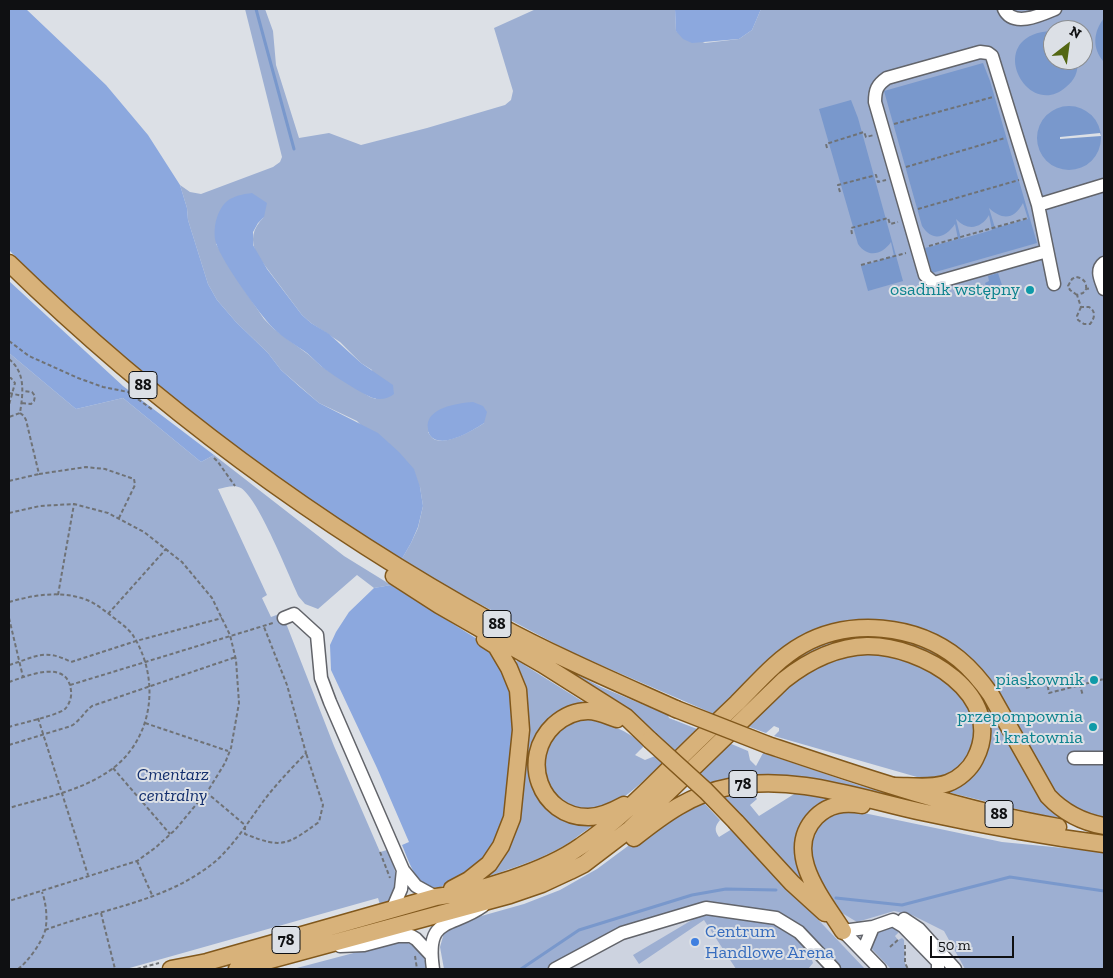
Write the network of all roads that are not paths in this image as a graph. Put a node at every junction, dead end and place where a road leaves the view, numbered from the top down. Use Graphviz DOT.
graph roads {
  1 [pos="1004,9"];
  2 [pos="1055,9"];
  3 [pos="1104,185"];
  4 [pos="1038,206"];
  5 [pos="1047,251"];
  6 [pos="9,262"];
  7 [pos="1104,264"];
  8 [pos="1054,284"];
  9 [pos="1104,289"];
  10 [pos="327,521"];
  11 [pos="439,605"];
  12 [pos="284,618"];
  13 [pos="650,740"];
  14 [pos="1074,758"];
  15 [pos="1104,758"];
  16 [pos="670,768"];
  17 [pos="895,786"];
  18 [pos="921,812"];
  19 [pos="1104,826"];
  20 [pos="1104,835"];
  21 [pos="1104,844"];
  22 [pos="584,864"];
  23 [pos="403,870"];
  24 [pos="436,897"];
  25 [pos="492,900"];
  26 [pos="392,910"];
  27 [pos="893,920"];
  28 [pos="873,927"];
  29 [pos="843,930"];
  30 [pos="323,947"];
  31 [pos="863,951"];
  32 [pos="431,955"];
  33 [pos="168,965"];
  34 [pos="830,968"];
  35 [pos="938,968"];
  36 [pos="237,969"];
  37 [pos="433,969"];
  38 [pos="556,969"];
  39 [pos="880,969"];
  40 [pos="956,969"];
  1 -- 2 [label="street"];
  3 -- 4 [label="street"];
  4 -- 5 [label="street"];
  4 -- 5 [label="street"];
  5 -- 8 [label="street"];
  6 -- 10 [label="main road, 88"];
  7 -- 9 [label="street"];
  10 -- 11 [label="main road"];
  10 -- 17 [label="main road, 88, bridge"];
  11 -- 13 [label="main road"];
  11 -- 24 [label="main road"];
  12 -- 23 [label="street"];
  13 -- 16 [label="main road"];
  13 -- 29 [label="main road, bridge"];
  14 -- 15 [label="street"];
  16 -- 19 [label="main road, 78"];
  16 -- 24 [label="main road, 78"];
  17 -- 20 [label="main road, 88"];
  17 -- 22 [label="main road"];
  18 -- 21 [label="main road, 78"];
  18 -- 22 [label="main road, 78"];
  18 -- 29 [label="main road"];
  22 -- 25 [label="main road, 78"];
  23 -- 24 [label="street"];
  23 -- 26 [label="street"];
  24 -- 26 [label="main road, 78"];
  25 -- 30 [label="main road, 78"];
  25 -- 32 [label="street"];
  26 -- 33 [label="main road, 78"];
  27 -- 28 [label="street"];
  27 -- 35 [label="street"];
  27 -- 40 [label="street"];
  28 -- 29 [label="street"];
  28 -- 31 [label="street"];
  29 -- 31 [label="street"];
  30 -- 32 [label="street"];
  30 -- 36 [label="main road, 78"];
  31 -- 39 [label="street"];
  32 -- 37 [label="street"];
  34 -- 38 [label="street"];
}
